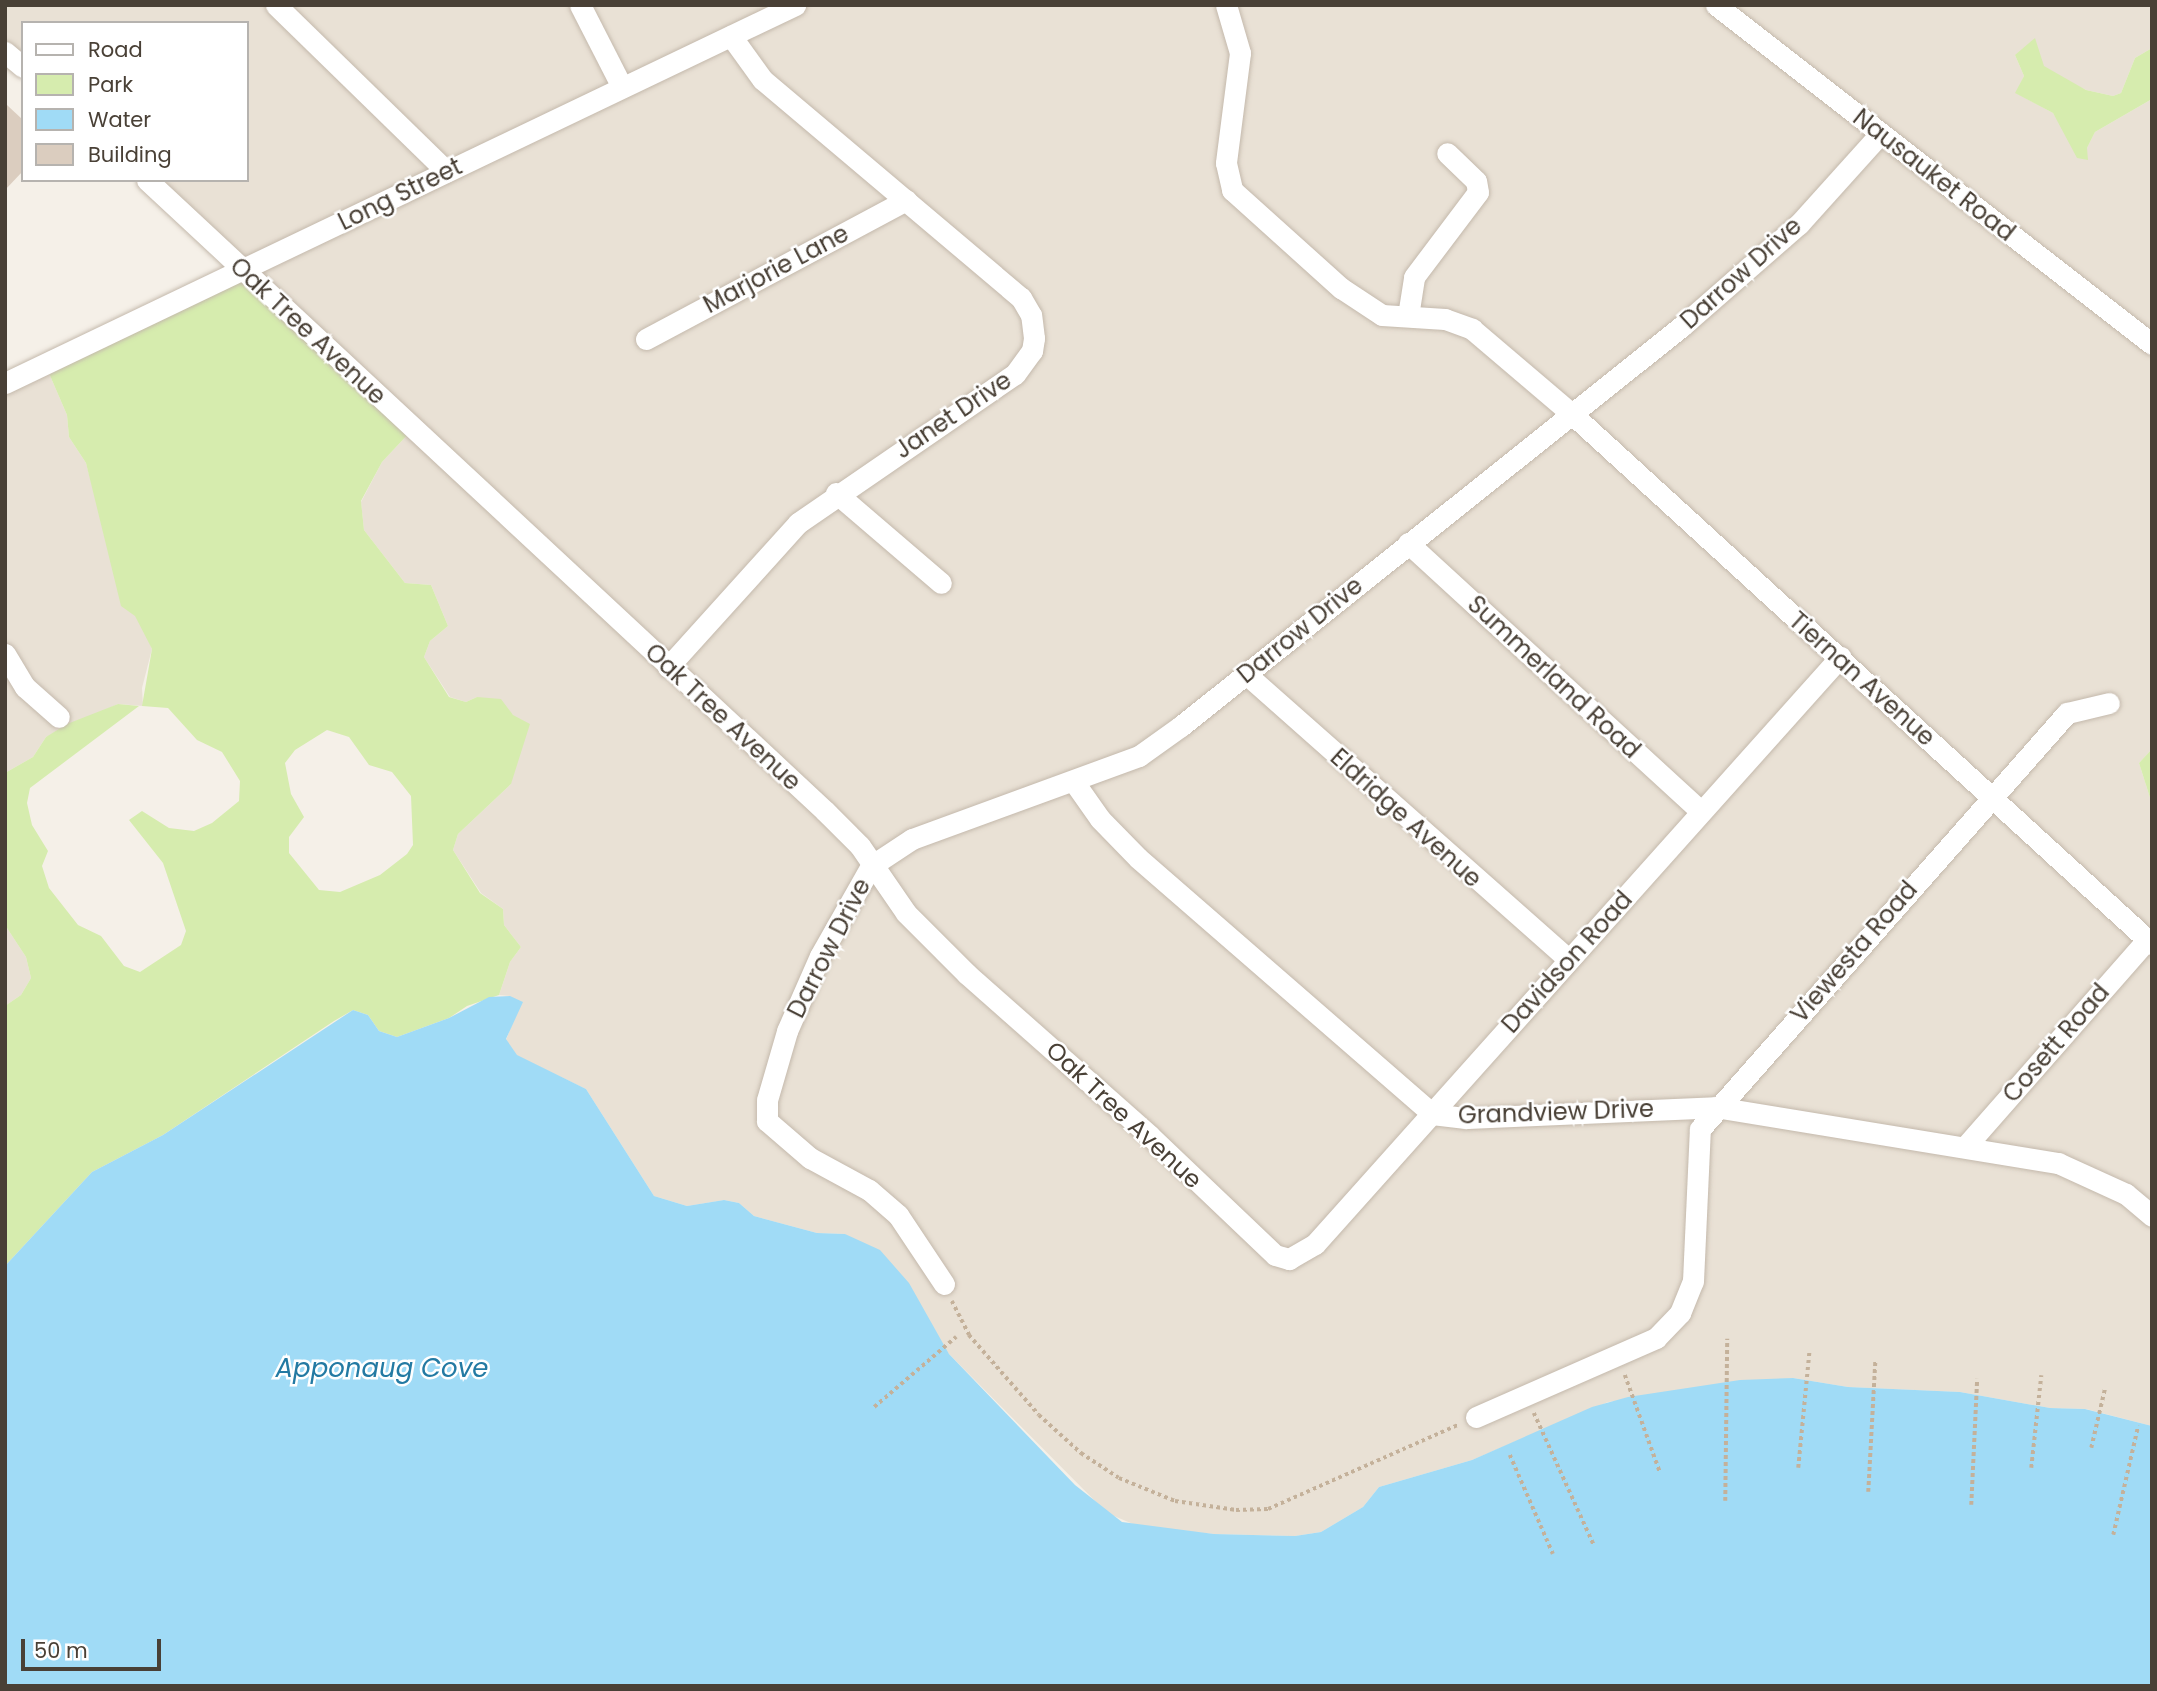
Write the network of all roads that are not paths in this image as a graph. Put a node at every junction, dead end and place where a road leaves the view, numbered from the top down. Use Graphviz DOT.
graph roads {
  1 [pos="276,5"];
  2 [pos="580,5"];
  3 [pos="795,5"];
  4 [pos="1226,5"];
  5 [pos="1716,5"];
  6 [pos="731,36"];
  7 [pos="5,52"];
  8 [pos="21,65"];
  9 [pos="622,88"];
  10 [pos="1881,133"];
  11 [pos="1447,153"];
  12 [pos="446,171"];
  13 [pos="149,182"];
  14 [pos="906,200"];
  15 [pos="240,270"];
  16 [pos="1408,316"];
  17 [pos="646,339"];
  18 [pos="2152,344"];
  19 [pos="5,383"];
  20 [pos="1572,414"];
  21 [pos="836,493"];
  22 [pos="1408,543"];
  23 [pos="942,583"];
  24 [pos="5,654"];
  25 [pos="1840,657"];
  26 [pos="668,667"];
  27 [pos="1246,674"];
  28 [pos="2109,703"];
  29 [pos="59,717"];
  30 [pos="1073,782"];
  31 [pos="1991,796"];
  32 [pos="1700,811"];
  33 [pos="871,866"];
  34 [pos="2150,942"];
  35 [pos="1569,960"];
  36 [pos="1717,1107"];
  37 [pos="1432,1114"];
  38 [pos="1965,1147"];
  39 [pos="2152,1216"];
  40 [pos="1289,1259"];
  41 [pos="944,1284"];
  42 [pos="1476,1417"];
  1 -- 12 [label="street"];
  2 -- 9 [label="street"];
  3 -- 6 [label="street, Long Street"];
  4 -- 16 [label="street, Tiernan Avenue"];
  5 -- 10 [label="street, Nausauket Road"];
  6 -- 9 [label="street, Long Street"];
  6 -- 14 [label="street, Janet Drive"];
  7 -- 8 [label="street"];
  9 -- 12 [label="street, Long Street"];
  10 -- 18 [label="street, Nausauket Road"];
  10 -- 20 [label="street, Darrow Drive"];
  11 -- 16 [label="street"];
  12 -- 15 [label="street, Long Street"];
  13 -- 15 [label="street, Oak Tree Avenue"];
  14 -- 17 [label="street, Marjorie Lane"];
  14 -- 21 [label="street, Janet Drive"];
  15 -- 19 [label="street, Long Street"];
  15 -- 26 [label="street, Oak Tree Avenue"];
  16 -- 20 [label="street, Tiernan Avenue"];
  20 -- 22 [label="street, Darrow Drive"];
  20 -- 25 [label="street, Tiernan Avenue"];
  21 -- 23 [label="street"];
  21 -- 26 [label="street, Janet Drive"];
  22 -- 27 [label="street, Darrow Drive"];
  22 -- 32 [label="street, Summerland Road"];
  24 -- 29 [label="street"];
  25 -- 31 [label="street, Tiernan Avenue"];
  25 -- 32 [label="street, Davidson Road"];
  26 -- 33 [label="street, Oak Tree Avenue"];
  27 -- 30 [label="street, Darrow Drive"];
  27 -- 35 [label="street, Eldridge Avenue"];
  28 -- 31 [label="street, Viewesta Road"];
  30 -- 33 [label="street, Darrow Drive"];
  30 -- 37 [label="street, Grandview Drive"];
  31 -- 34 [label="street, Tiernan Avenue"];
  31 -- 36 [label="street, Viewesta Road"];
  32 -- 35 [label="street, Davidson Road"];
  33 -- 40 [label="street, Oak Tree Avenue"];
  33 -- 41 [label="street, Darrow Drive"];
  34 -- 38 [label="street, Cosett Road"];
  35 -- 37 [label="street, Davidson Road"];
  36 -- 37 [label="street, Grandview Drive"];
  36 -- 38 [label="street, Grandview Drive"];
  36 -- 42 [label="street, Viewesta Road"];
  37 -- 40 [label="street, Davidson Road"];
  38 -- 39 [label="street, Grandview Drive"];
}
